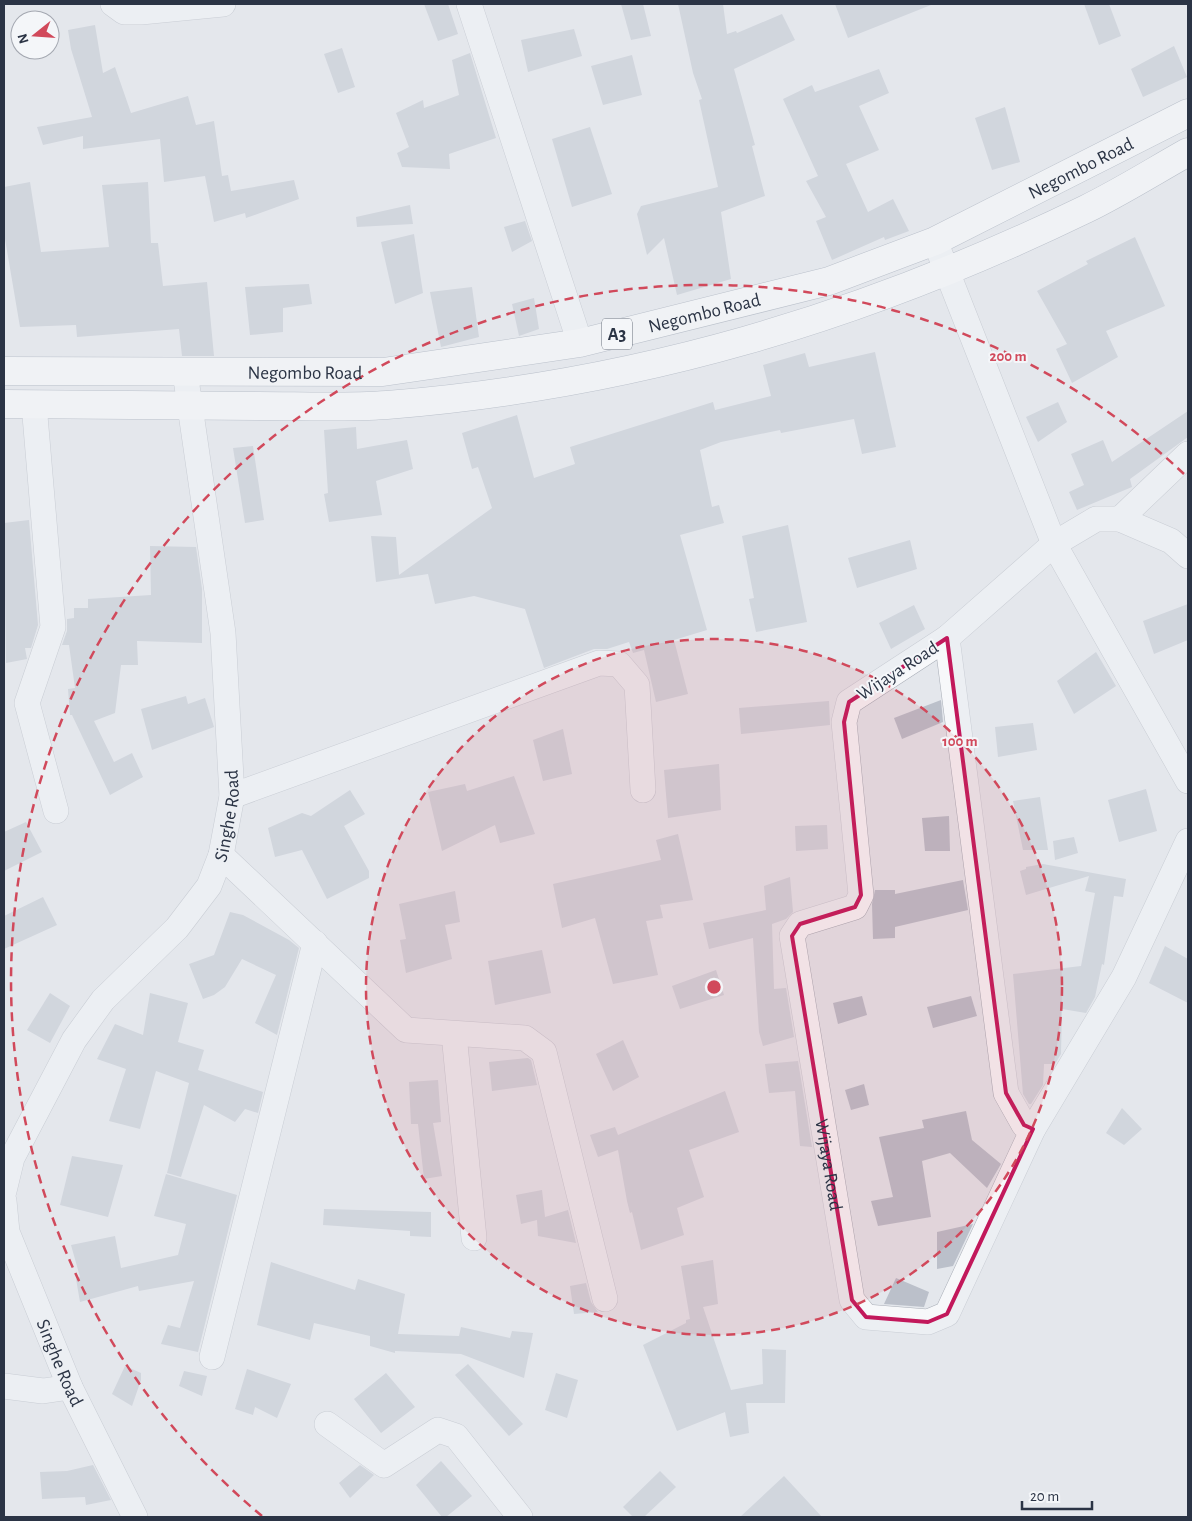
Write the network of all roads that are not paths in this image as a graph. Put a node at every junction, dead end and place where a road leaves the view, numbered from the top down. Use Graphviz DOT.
graph roads {
  1 [pos="113,4"];
  2 [pos="223,4"];
  3 [pos="468,4"];
  4 [pos="1188,113"];
  5 [pos="1188,152"];
  6 [pos="935,241"];
  7 [pos="948,272"];
  8 [pos="580,343"];
  9 [pos="4,372"];
  10 [pos="185,372"];
  11 [pos="4,404"];
  12 [pos="34,404"];
  13 [pos="189,406"];
  14 [pos="1188,454"];
  15 [pos="1120,519"];
  16 [pos="1054,544"];
  17 [pos="1188,556"];
  18 [pos="947,638"];
  19 [pos="1188,781"];
  20 [pos="643,790"];
  21 [pos="232,796"];
  22 [pos="56,810"];
  23 [pos="1188,841"];
  24 [pos="221,855"];
  25 [pos="315,943"];
  26 [pos="454,1034"];
  27 [pos="1033,1129"];
  28 [pos="4,1191"];
  29 [pos="4,1201"];
  30 [pos="474,1238"];
  31 [pos="605,1299"];
  32 [pos="212,1357"];
  33 [pos="4,1386"];
  34 [pos="70,1387"];
  35 [pos="327,1424"];
  36 [pos="135,1517"];
  37 [pos="520,1517"];
  1 -- 2 [label="street"];
  3 -- 8 [label="street"];
  4 -- 6 [label="highway, Negombo Road / A3"];
  5 -- 7 [label="highway, Negombo Road / A3"];
  6 -- 7 [label="street"];
  6 -- 8 [label="highway, Negombo Road / A3"];
  7 -- 13 [label="highway, Negombo Road / A3"];
  7 -- 16 [label="street"];
  8 -- 10 [label="highway, Negombo Road / A3"];
  9 -- 10 [label="highway, Negombo Road / A3"];
  10 -- 13 [label="street, Singhe Road"];
  11 -- 12 [label="highway, Negombo Road / A3"];
  12 -- 13 [label="highway, Negombo Road / A3"];
  12 -- 22 [label="street"];
  13 -- 21 [label="street, Singhe Road"];
  14 -- 15 [label="street"];
  15 -- 16 [label="street, Wijaya Road"];
  15 -- 17 [label="street"];
  16 -- 18 [label="street, Wijaya Road"];
  16 -- 19 [label="street"];
  18 -- 27 [label="street"];
  18 -- 27 [label="street, Wijaya Road"];
  20 -- 21 [label="street"];
  21 -- 24 [label="street, Singhe Road"];
  23 -- 27 [label="street, Wijaya Road"];
  24 -- 25 [label="street"];
  24 -- 28 [label="street, Singhe Road"];
  25 -- 26 [label="street"];
  25 -- 32 [label="street"];
  26 -- 30 [label="street"];
  26 -- 31 [label="street"];
  29 -- 34 [label="street, Singhe Road"];
  33 -- 34 [label="street"];
  34 -- 36 [label="street, Singhe Road"];
  35 -- 37 [label="street"];
}
